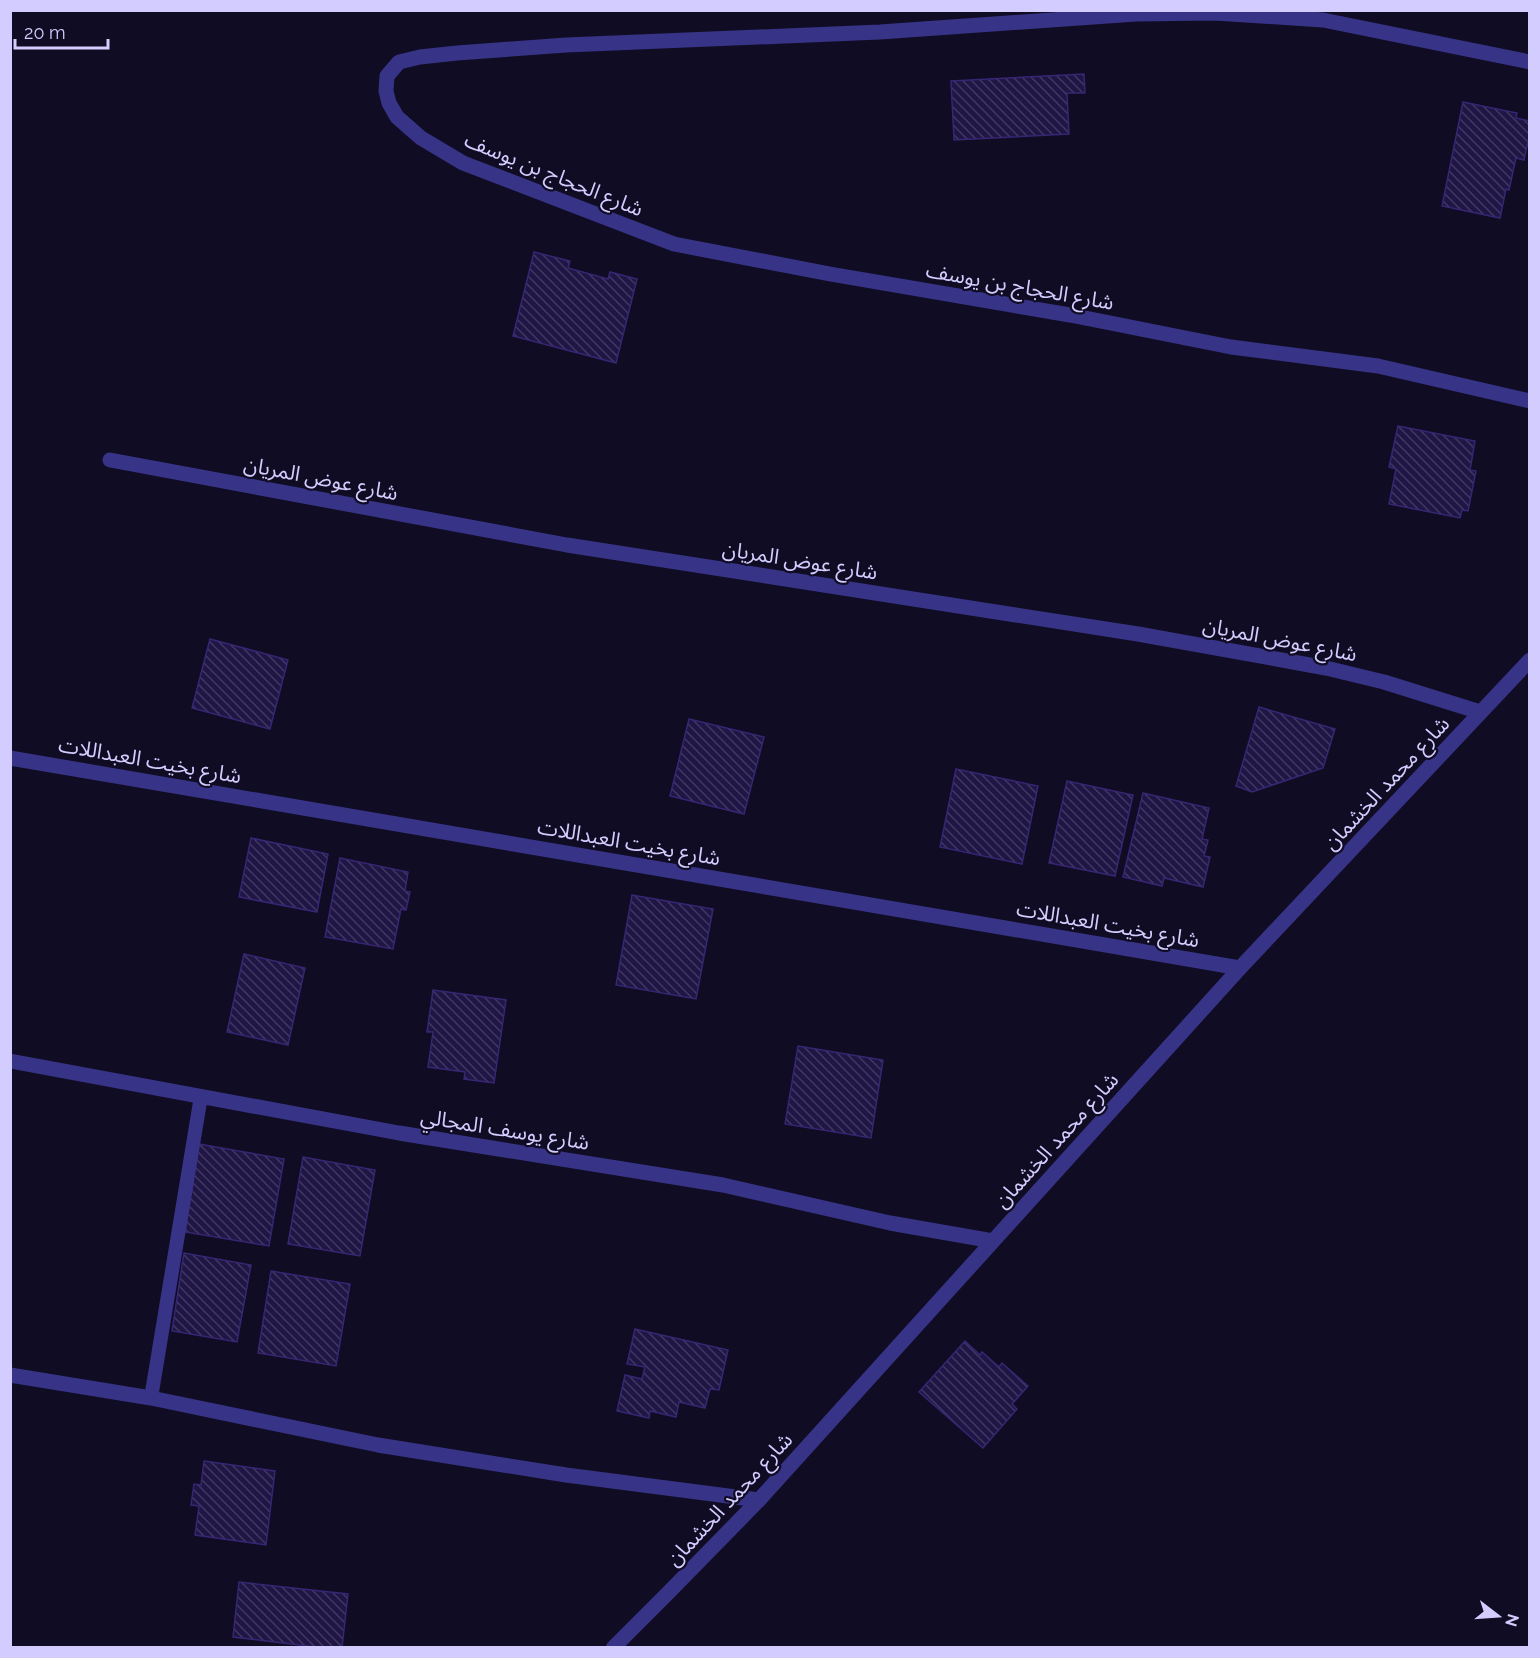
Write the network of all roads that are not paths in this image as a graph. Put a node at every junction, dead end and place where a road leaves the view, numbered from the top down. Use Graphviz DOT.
graph roads {
  1 [pos="1326,16"];
  2 [pos="1530,62"];
  3 [pos="1530,400"];
  4 [pos="110,460"];
  5 [pos="1530,660"];
  6 [pos="1480,712"];
  7 [pos="10,758"];
  8 [pos="1240,968"];
  9 [pos="10,1061"];
  10 [pos="201,1096"];
  11 [pos="993,1242"];
  12 [pos="10,1375"];
  13 [pos="151,1398"];
  14 [pos="759,1500"];
  15 [pos="613,1647"];
  1 -- 2 [label="street, شارع الحجاج بن يوسف"];
  1 -- 3 [label="street, شارع الحجاج بن يوسف"];
  4 -- 6 [label="street, شارع عوض المريان"];
  5 -- 6 [label="street, شارع محمد الخشمان"];
  6 -- 8 [label="street, شارع محمد الخشمان"];
  7 -- 8 [label="street, شارع بخيت العبداللات"];
  8 -- 11 [label="street, شارع محمد الخشمان"];
  9 -- 10 [label="street, شارع يوسف المجالي"];
  10 -- 11 [label="street, شارع يوسف المجالي"];
  10 -- 13 [label="lane"];
  11 -- 14 [label="street, شارع محمد الخشمان"];
  12 -- 13 [label="street"];
  13 -- 14 [label="street"];
  14 -- 15 [label="street, شارع محمد الخشمان"];
}
